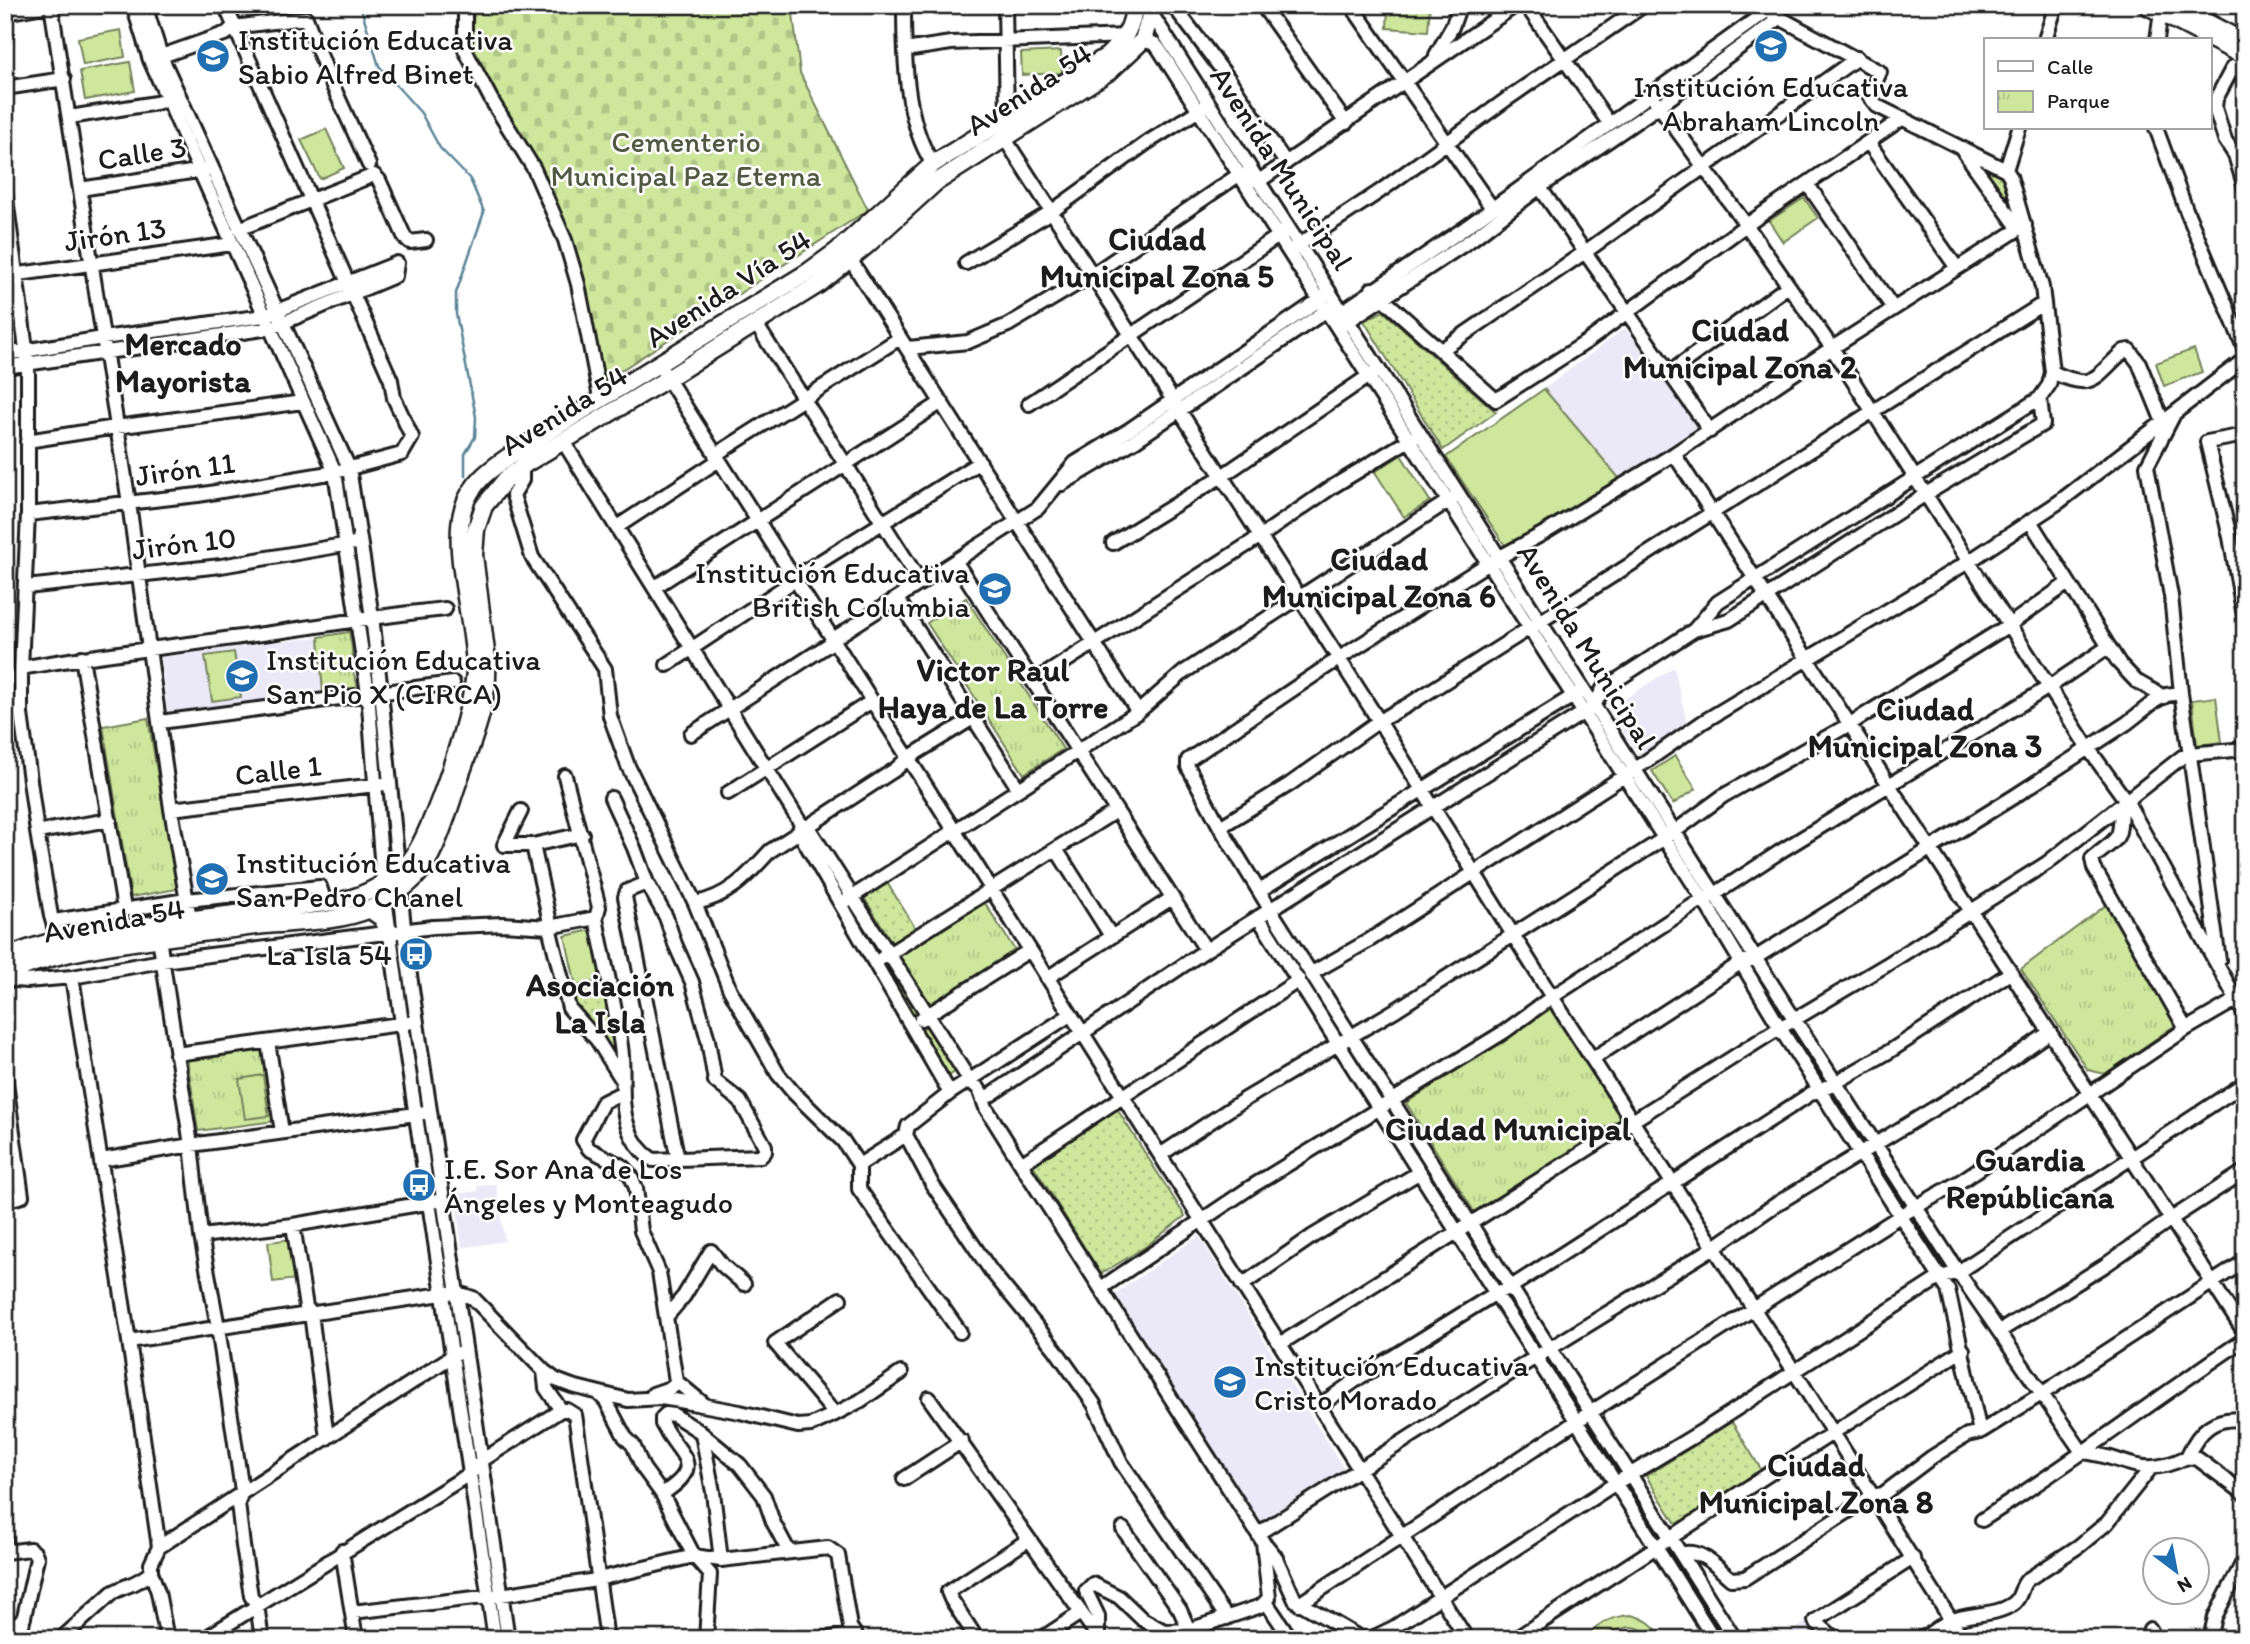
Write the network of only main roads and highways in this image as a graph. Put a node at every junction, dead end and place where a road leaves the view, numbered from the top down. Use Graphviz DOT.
graph roads {
  1 [pos="1134,5"];
  2 [pos="2155,8"];
  3 [pos="1151,9"];
  4 [pos="2193,15"];
  5 [pos="2245,55"];
  6 [pos="663,372"];
  7 [pos="369,909"];
  8 [pos="397,933"];
  9 [pos="8,956"];
  10 [pos="5,977"];
  1 -- 6 [label="main road, Avenida Vía 54"];
  2 -- 4 [label="highway"];
  3 -- 6 [label="main road, Avenida 54"];
  4 -- 5 [label="highway"];
  6 -- 7 [label="main road, Avenida 54"];
  6 -- 9 [label="main road, Avenida Vía 54"];
  7 -- 8 [label="main road"];
  7 -- 10 [label="main road, Avenida 54"];
}
